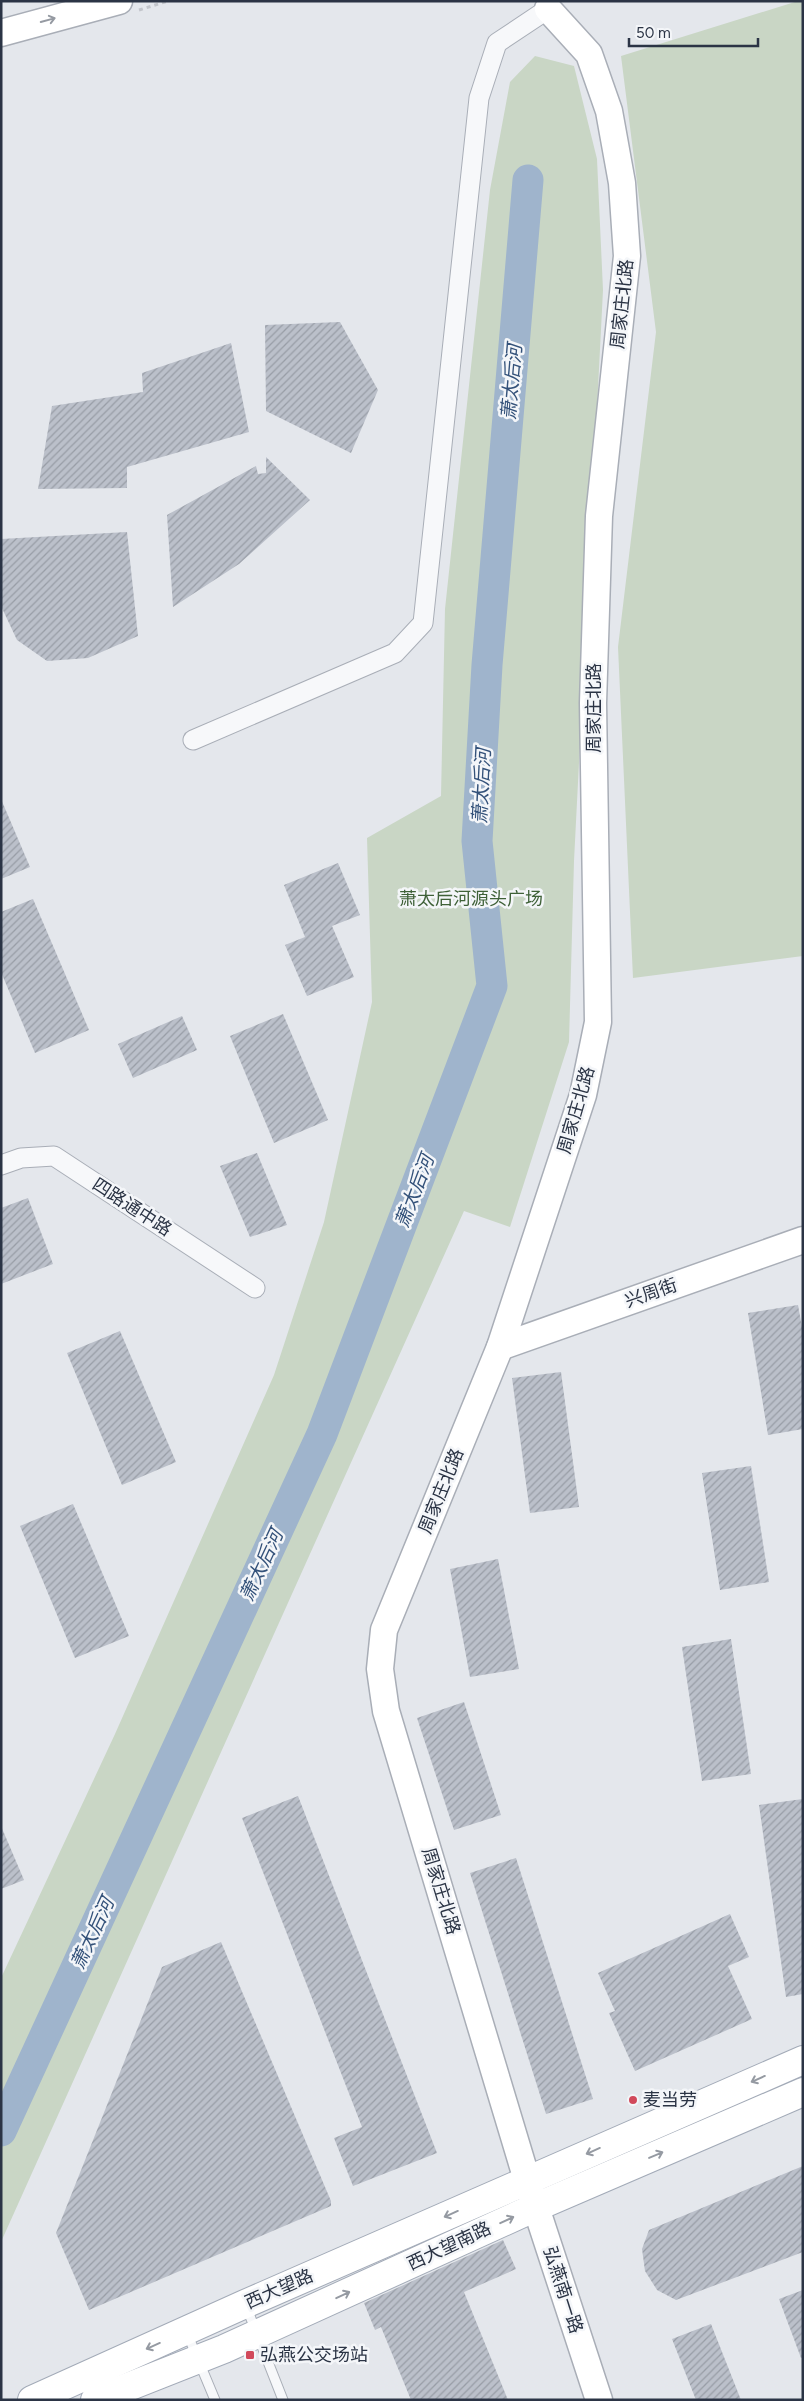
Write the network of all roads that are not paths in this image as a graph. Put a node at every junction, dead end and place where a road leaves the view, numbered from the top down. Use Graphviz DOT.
graph roads {
  1 [pos="119,1"];
  2 [pos="549,5"];
  3 [pos="1,33"];
  4 [pos="193,740"];
  5 [pos="1,1165"];
  6 [pos="803,1240"];
  7 [pos="255,1288"];
  8 [pos="500,1347"];
  9 [pos="803,2060"];
  10 [pos="803,2092"];
  11 [pos="527,2180"];
  12 [pos="536,2207"];
  13 [pos="245,2304"];
  14 [pos="186,2331"];
  15 [pos="256,2334"];
  16 [pos="198,2358"];
  17 [pos="36,2399"];
  18 [pos="96,2400"];
  19 [pos="215,2400"];
  20 [pos="283,2400"];
  21 [pos="599,2400"];
  3 -- 1 [label="street, one-way"];
  2 -- 4 [label="street"];
  2 -- 8 [label="street, 周家庄北路"];
  5 -- 7 [label="street, 四路通中路"];
  6 -- 8 [label="street, 兴周街"];
  8 -- 11 [label="street, 周家庄北路"];
  9 -- 11 [label="main road, one-way"];
  12 -- 10 [label="main road, 西大望南路, one-way"];
  11 -- 12 [label="street, 弘燕南一路"];
  11 -- 13 [label="main road, 西大望路, one-way"];
  15 -- 12 [label="main road, 西大望南路, one-way"];
  12 -- 21 [label="street, 弘燕南一路"];
  13 -- 14 [label="main road, 西大望路"];
  13 -- 15 [label="lane"];
  14 -- 16 [label="lane"];
  14 -- 17 [label="main road, 西大望路, one-way"];
  15 -- 16 [label="main road, 西大望南路"];
  15 -- 20 [label="lane"];
  16 -- 18 [label="main road, 西大望南路"];
  16 -- 19 [label="lane"];
}
